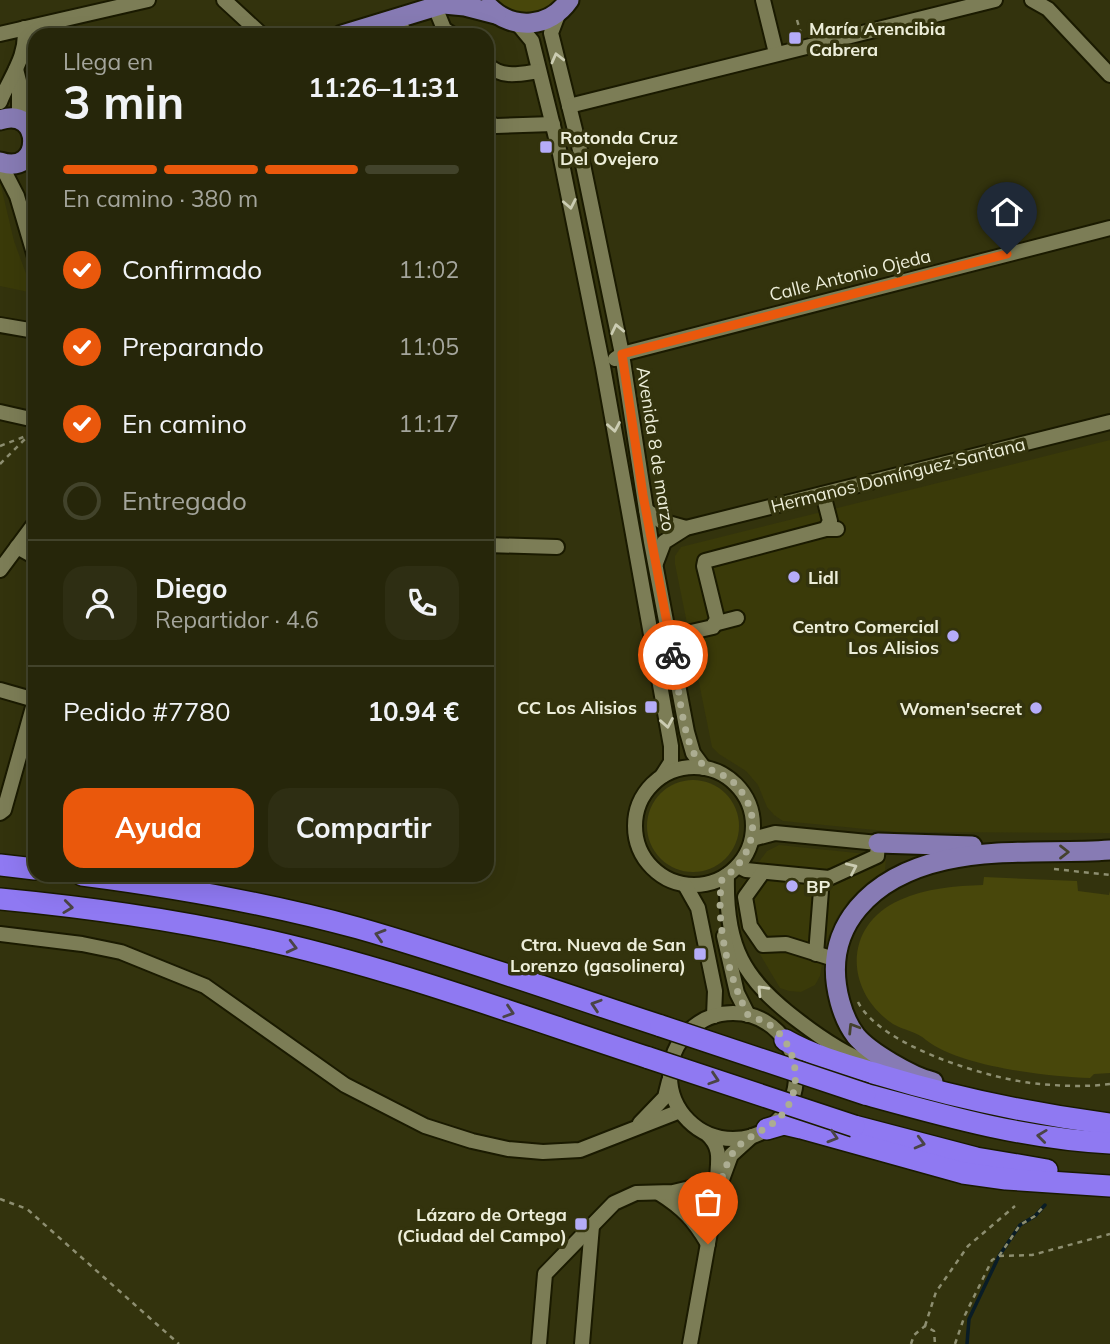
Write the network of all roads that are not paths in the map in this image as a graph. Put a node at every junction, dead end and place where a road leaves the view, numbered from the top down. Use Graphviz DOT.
graph roads {
  1 [pos="148,0"];
  2 [pos="224,0"];
  3 [pos="763,0"];
  4 [pos="995,0"];
  5 [pos="1032,0"];
  6 [pos="442,3"];
  7 [pos="564,6"];
  8 [pos="490,7"];
  9 [pos="517,23"];
  10 [pos="402,26"];
  11 [pos="28,28"];
  12 [pos="28,28"];
  13 [pos="254,28"];
  14 [pos="444,28"];
  15 [pos="24,29"];
  16 [pos="0,34"];
  17 [pos="776,53"];
  18 [pos="16,69"];
  19 [pos="494,71"];
  20 [pos="539,71"];
  21 [pos="1110,75"];
  22 [pos="0,102"];
  23 [pos="569,106"];
  24 [pos="20,121"];
  25 [pos="553,124"];
  26 [pos="494,125"];
  27 [pos="28,151"];
  28 [pos="28,155"];
  29 [pos="0,162"];
  30 [pos="17,196"];
  31 [pos="1110,228"];
  32 [pos="28,233"];
  33 [pos="0,325"];
  34 [pos="28,330"];
  35 [pos="622,354"];
  36 [pos="603,367"];
  37 [pos="0,412"];
  38 [pos="28,418"];
  39 [pos="1110,422"];
  40 [pos="823,494"];
  41 [pos="646,510"];
  42 [pos="686,528"];
  43 [pos="28,532"];
  44 [pos="494,545"];
  45 [pos="17,547"];
  46 [pos="557,547"];
  47 [pos="28,553"];
  48 [pos="656,564"];
  49 [pos="0,570"];
  50 [pos="737,618"];
  51 [pos="714,624"];
  52 [pos="669,637"];
  53 [pos="0,690"];
  54 [pos="28,698"];
  55 [pos="28,725"];
  56 [pos="704,768"];
  57 [pos="662,776"];
  58 [pos="0,813"];
  59 [pos="752,818"];
  60 [pos="775,833"];
  61 [pos="752,839"];
  62 [pos="878,844"];
  63 [pos="1110,850"];
  64 [pos="1018,852"];
  65 [pos="0,865"];
  66 [pos="28,868"];
  67 [pos="763,872"];
  68 [pos="729,873"];
  69 [pos="822,878"];
  70 [pos="140,882"];
  71 [pos="685,885"];
  72 [pos="0,899"];
  73 [pos="728,914"];
  74 [pos="750,926"];
  75 [pos="0,934"];
  76 [pos="825,957"];
  77 [pos="748,1015"];
  78 [pos="714,1016"];
  79 [pos="785,1040"];
  80 [pos="670,1079"];
  81 [pos="927,1081"];
  82 [pos="1012,1109"];
  83 [pos="680,1111"];
  84 [pos="1110,1124"];
  85 [pos="635,1127"];
  86 [pos="760,1132"];
  87 [pos="706,1133"];
  88 [pos="1110,1143"];
  89 [pos="1110,1176"];
  90 [pos="1110,1186"];
  91 [pos="657,1192"];
  92 [pos="673,1192"];
  93 [pos="717,1192"];
  94 [pos="592,1226"];
  95 [pos="708,1244"];
  96 [pos="539,1344"];
  97 [pos="582,1344"];
  98 [pos="690,1344"];
  1 -- 11 [label="street"];
  2 -- 13 [label="street"];
  3 -- 17 [label="street"];
  4 -- 17 [label="street"];
  5 -- 21 [label="street"];
  6 -- 8 [label="main road"];
  6 -- 10 [label="main road"];
  6 -- 14 [label="street"];
  7 -- 9 [label="main road"];
  23 -- 7 [label="street, Avenida 8 de marzo, one-way"];
  8 -- 9 [label="main road"];
  9 -- 20 [label="street, Avenida 8 de marzo"];
  12 -- 15 [label="street"];
  15 -- 16 [label="street"];
  15 -- 18 [label="street"];
  17 -- 23 [label="street"];
  18 -- 22 [label="street"];
  18 -- 24 [label="street"];
  19 -- 20 [label="street"];
  20 -- 25 [label="street, Avenida 8 de marzo"];
  35 -- 23 [label="street, Avenida 8 de marzo, one-way"];
  25 -- 26 [label="street"];
  25 -- 36 [label="street, Avenida 8 de marzo, one-way"];
  27 -- 29 [label="main road"];
  28 -- 30 [label="street"];
  29 -- 30 [label="street"];
  30 -- 32 [label="street"];
  31 -- 35 [label="street, Calle Antonio Ojeda"];
  33 -- 34 [label="street"];
  35 -- 36 [label="street, Calle Antonio Ojeda"];
  35 -- 41 [label="street, Avenida 8 de marzo"];
  36 -- 57 [label="street, Avenida 8 de marzo, one-way"];
  37 -- 38 [label="street"];
  39 -- 40 [label="street, Hermanos Domínguez Santana"];
  40 -- 42 [label="street, Hermanos Domínguez Santana"];
  40 -- 51 [label="street"];
  41 -- 42 [label="street"];
  41 -- 48 [label="street, Avenida 8 de marzo"];
  42 -- 48 [label="street, Hermanos Domínguez Santana"];
  43 -- 45 [label="street"];
  44 -- 46 [label="street"];
  45 -- 47 [label="street"];
  45 -- 49 [label="street"];
  48 -- 52 [label="street, Avenida 8 de marzo"];
  50 -- 51 [label="street"];
  51 -- 52 [label="street"];
  52 -- 56 [label="street, Avenida 8 de marzo"];
  53 -- 54 [label="street"];
  55 -- 58 [label="street"];
  56 -- 57 [label="street"];
  56 -- 59 [label="street"];
  57 -- 71 [label="street"];
  59 -- 60 [label="street"];
  59 -- 61 [label="street"];
  60 -- 61 [label="street"];
  60 -- 62 [label="street"];
  61 -- 68 [label="street"];
  62 -- 64 [label="main road"];
  69 -- 62 [label="street, one-way"];
  64 -- 63 [label="main road, one-way"];
  64 -- 76 [label="main road"];
  65 -- 66 [label="highway"];
  67 -- 68 [label="street"];
  67 -- 69 [label="street"];
  67 -- 74 [label="street"];
  68 -- 71 [label="street"];
  68 -- 73 [label="street"];
  68 -- 77 [label="street"];
  69 -- 76 [label="street"];
  88 -- 70 [label="highway, one-way, bridge"];
  71 -- 78 [label="street"];
  72 -- 89 [label="highway, one-way, bridge"];
  73 -- 74 [label="street"];
  81 -- 73 [label="street, one-way"];
  74 -- 76 [label="street"];
  75 -- 85 [label="street"];
  81 -- 76 [label="main road, one-way"];
  77 -- 78 [label="street"];
  77 -- 79 [label="street"];
  78 -- 80 [label="street"];
  79 -- 82 [label="highway"];
  79 -- 86 [label="street"];
  80 -- 83 [label="street"];
  80 -- 85 [label="street"];
  81 -- 82 [label="main road"];
  82 -- 84 [label="highway"];
  83 -- 85 [label="street"];
  83 -- 87 [label="street"];
  86 -- 87 [label="street"];
  86 -- 90 [label="highway, one-way"];
  86 -- 93 [label="street"];
  87 -- 93 [label="street"];
  91 -- 92 [label="street"];
  91 -- 94 [label="street"];
  91 -- 95 [label="street"];
  92 -- 93 [label="street"];
  92 -- 93 [label="street"];
  93 -- 95 [label="street"];
  94 -- 96 [label="street"];
  94 -- 97 [label="street"];
  95 -- 98 [label="street"];
}
